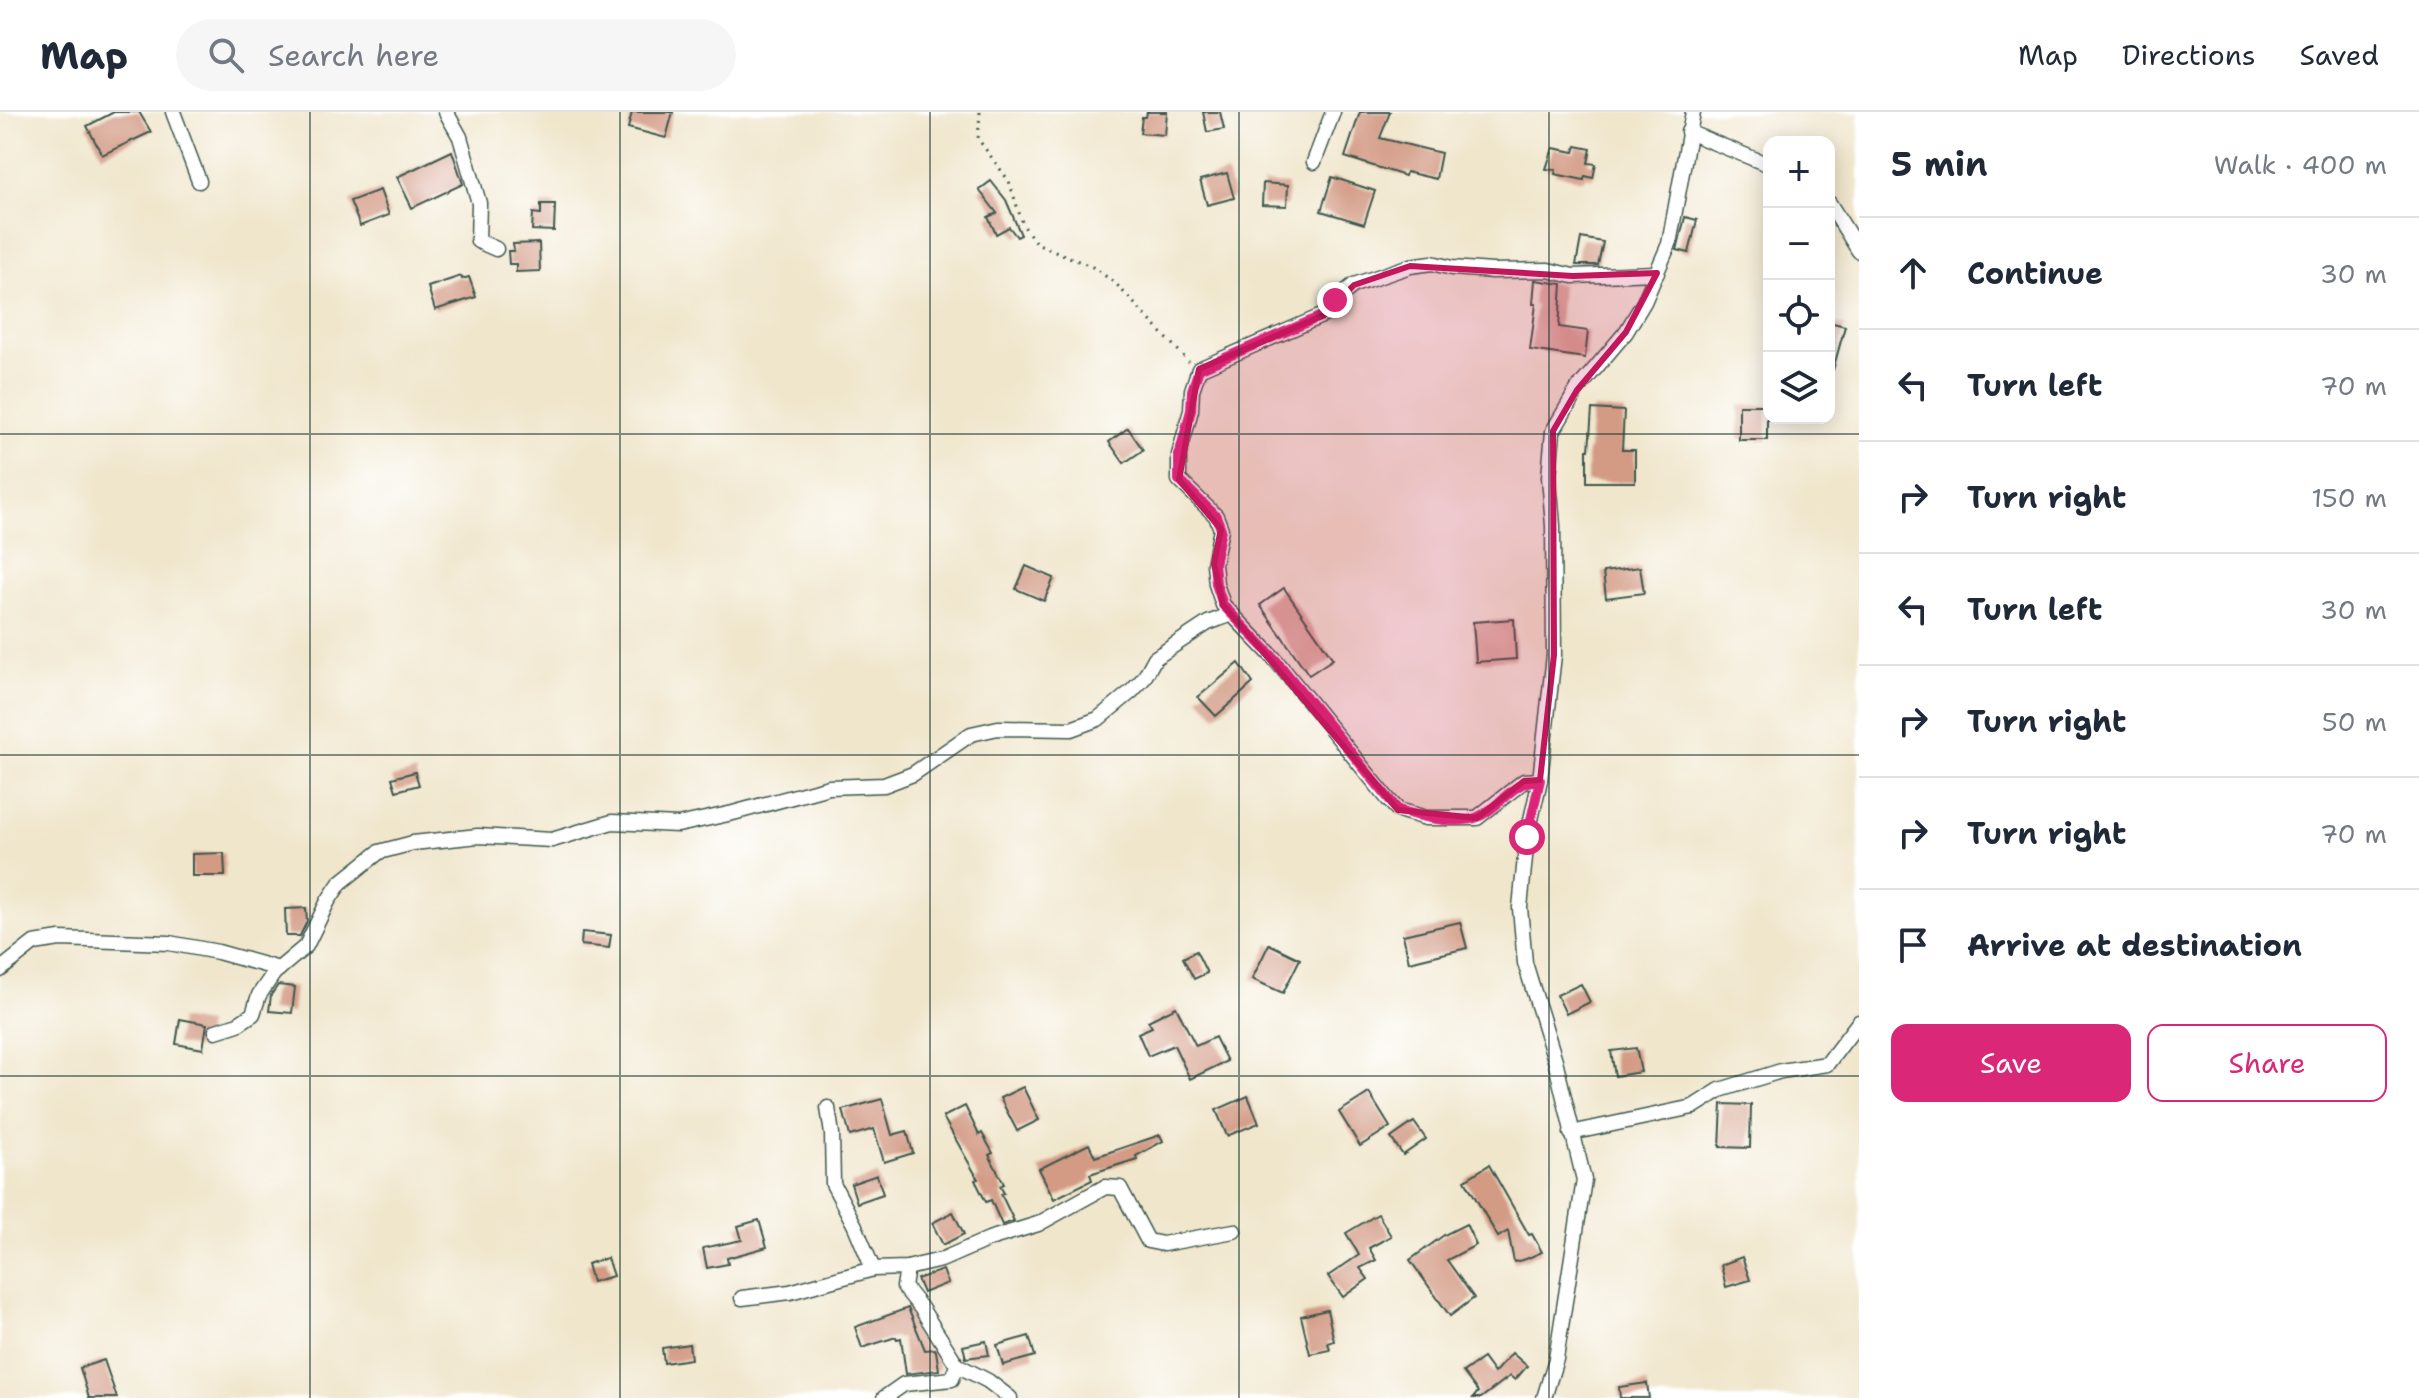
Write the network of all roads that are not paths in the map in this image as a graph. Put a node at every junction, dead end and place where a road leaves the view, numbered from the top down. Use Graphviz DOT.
graph roads {
  1 [pos="173,112"];
  2 [pos="446,112"];
  3 [pos="1333,112"];
  4 [pos="1693,112"];
  5 [pos="1688,132"];
  6 [pos="1314,162"];
  7 [pos="1763,163"];
  8 [pos="199,181"];
  9 [pos="1832,208"];
  10 [pos="496,249"];
  11 [pos="1859,251"];
  12 [pos="1657,273"];
  13 [pos="1232,614"];
  14 [pos="1540,780"];
  15 [pos="279,969"];
  16 [pos="0,970"];
  17 [pos="1859,1022"];
  18 [pos="216,1031"];
  19 [pos="828,1108"];
  20 [pos="1571,1133"];
  21 [pos="1234,1231"];
  22 [pos="907,1268"];
  23 [pos="873,1269"];
  24 [pos="742,1298"];
  25 [pos="957,1365"];
  26 [pos="884,1398"];
  27 [pos="1010,1398"];
  28 [pos="1544,1398"];
  1 -- 8 [label="street"];
  2 -- 10 [label="street"];
  3 -- 6 [label="street"];
  4 -- 5 [label="street"];
  5 -- 7 [label="street"];
  5 -- 12 [label="street"];
  9 -- 11 [label="street"];
  12 -- 13 [label="street"];
  12 -- 14 [label="street"];
  13 -- 14 [label="street"];
  13 -- 15 [label="street"];
  14 -- 20 [label="street"];
  15 -- 16 [label="street"];
  15 -- 18 [label="street"];
  17 -- 20 [label="street"];
  19 -- 23 [label="street"];
  20 -- 28 [label="street"];
  21 -- 22 [label="street"];
  22 -- 23 [label="street"];
  22 -- 25 [label="street"];
  23 -- 24 [label="street"];
  25 -- 26 [label="street"];
  25 -- 27 [label="street"];
}
